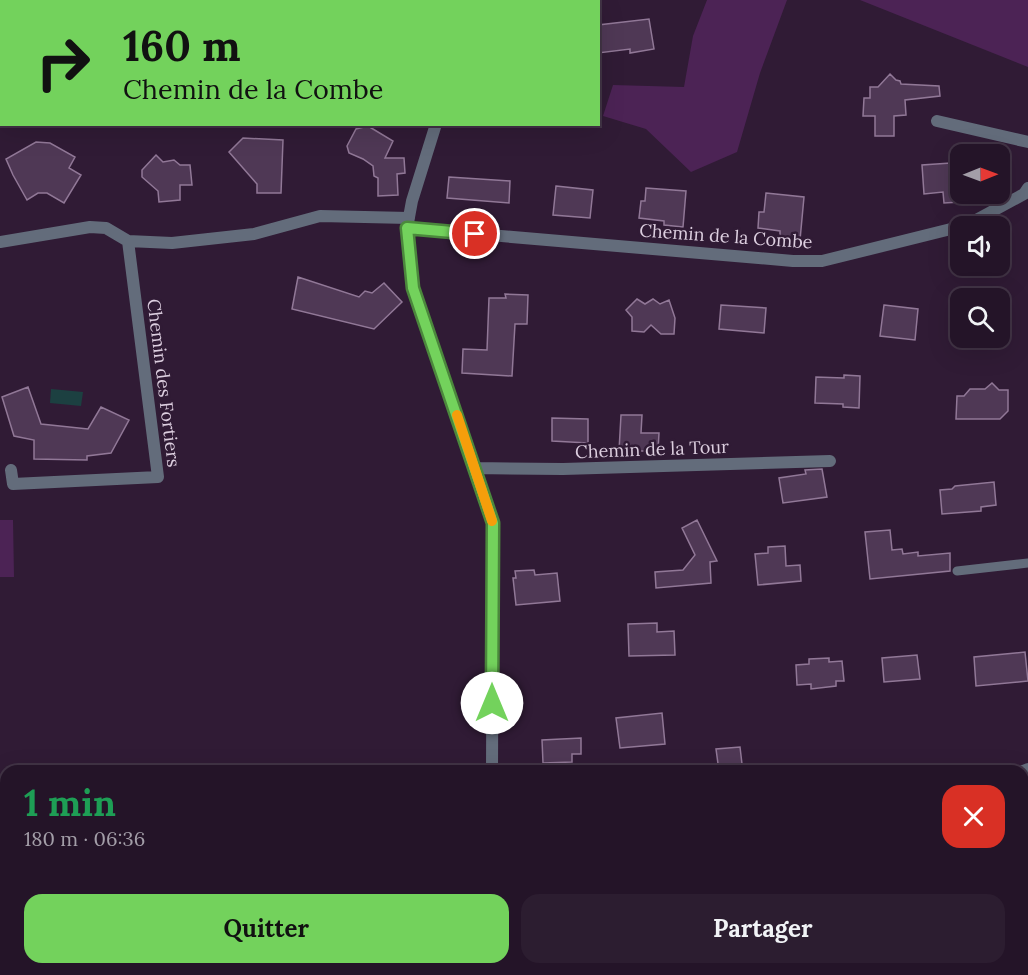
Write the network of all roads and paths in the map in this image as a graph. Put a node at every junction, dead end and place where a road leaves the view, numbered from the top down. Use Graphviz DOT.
graph roads {
  1 [pos="937,121"];
  2 [pos="435,126"];
  3 [pos="1028,142"];
  4 [pos="1028,188"];
  5 [pos="408,223"];
  6 [pos="128,241"];
  7 [pos="0,242"];
  8 [pos="830,461"];
  9 [pos="474,468"];
  10 [pos="11,470"];
  11 [pos="1028,563"];
  12 [pos="957,571"];
  13 [pos="492,765"];
  1 -- 3 [label="street"];
  2 -- 5 [label="street"];
  4 -- 5 [label="street, Chemin de la Combe"];
  5 -- 6 [label="street, Chemin de la Combe"];
  5 -- 9 [label="street"];
  6 -- 7 [label="street"];
  6 -- 10 [label="street, Chemin des Fortiers"];
  8 -- 9 [label="street, Chemin de la Tour"];
  9 -- 13 [label="street"];
  11 -- 12 [label="lane"];
}
